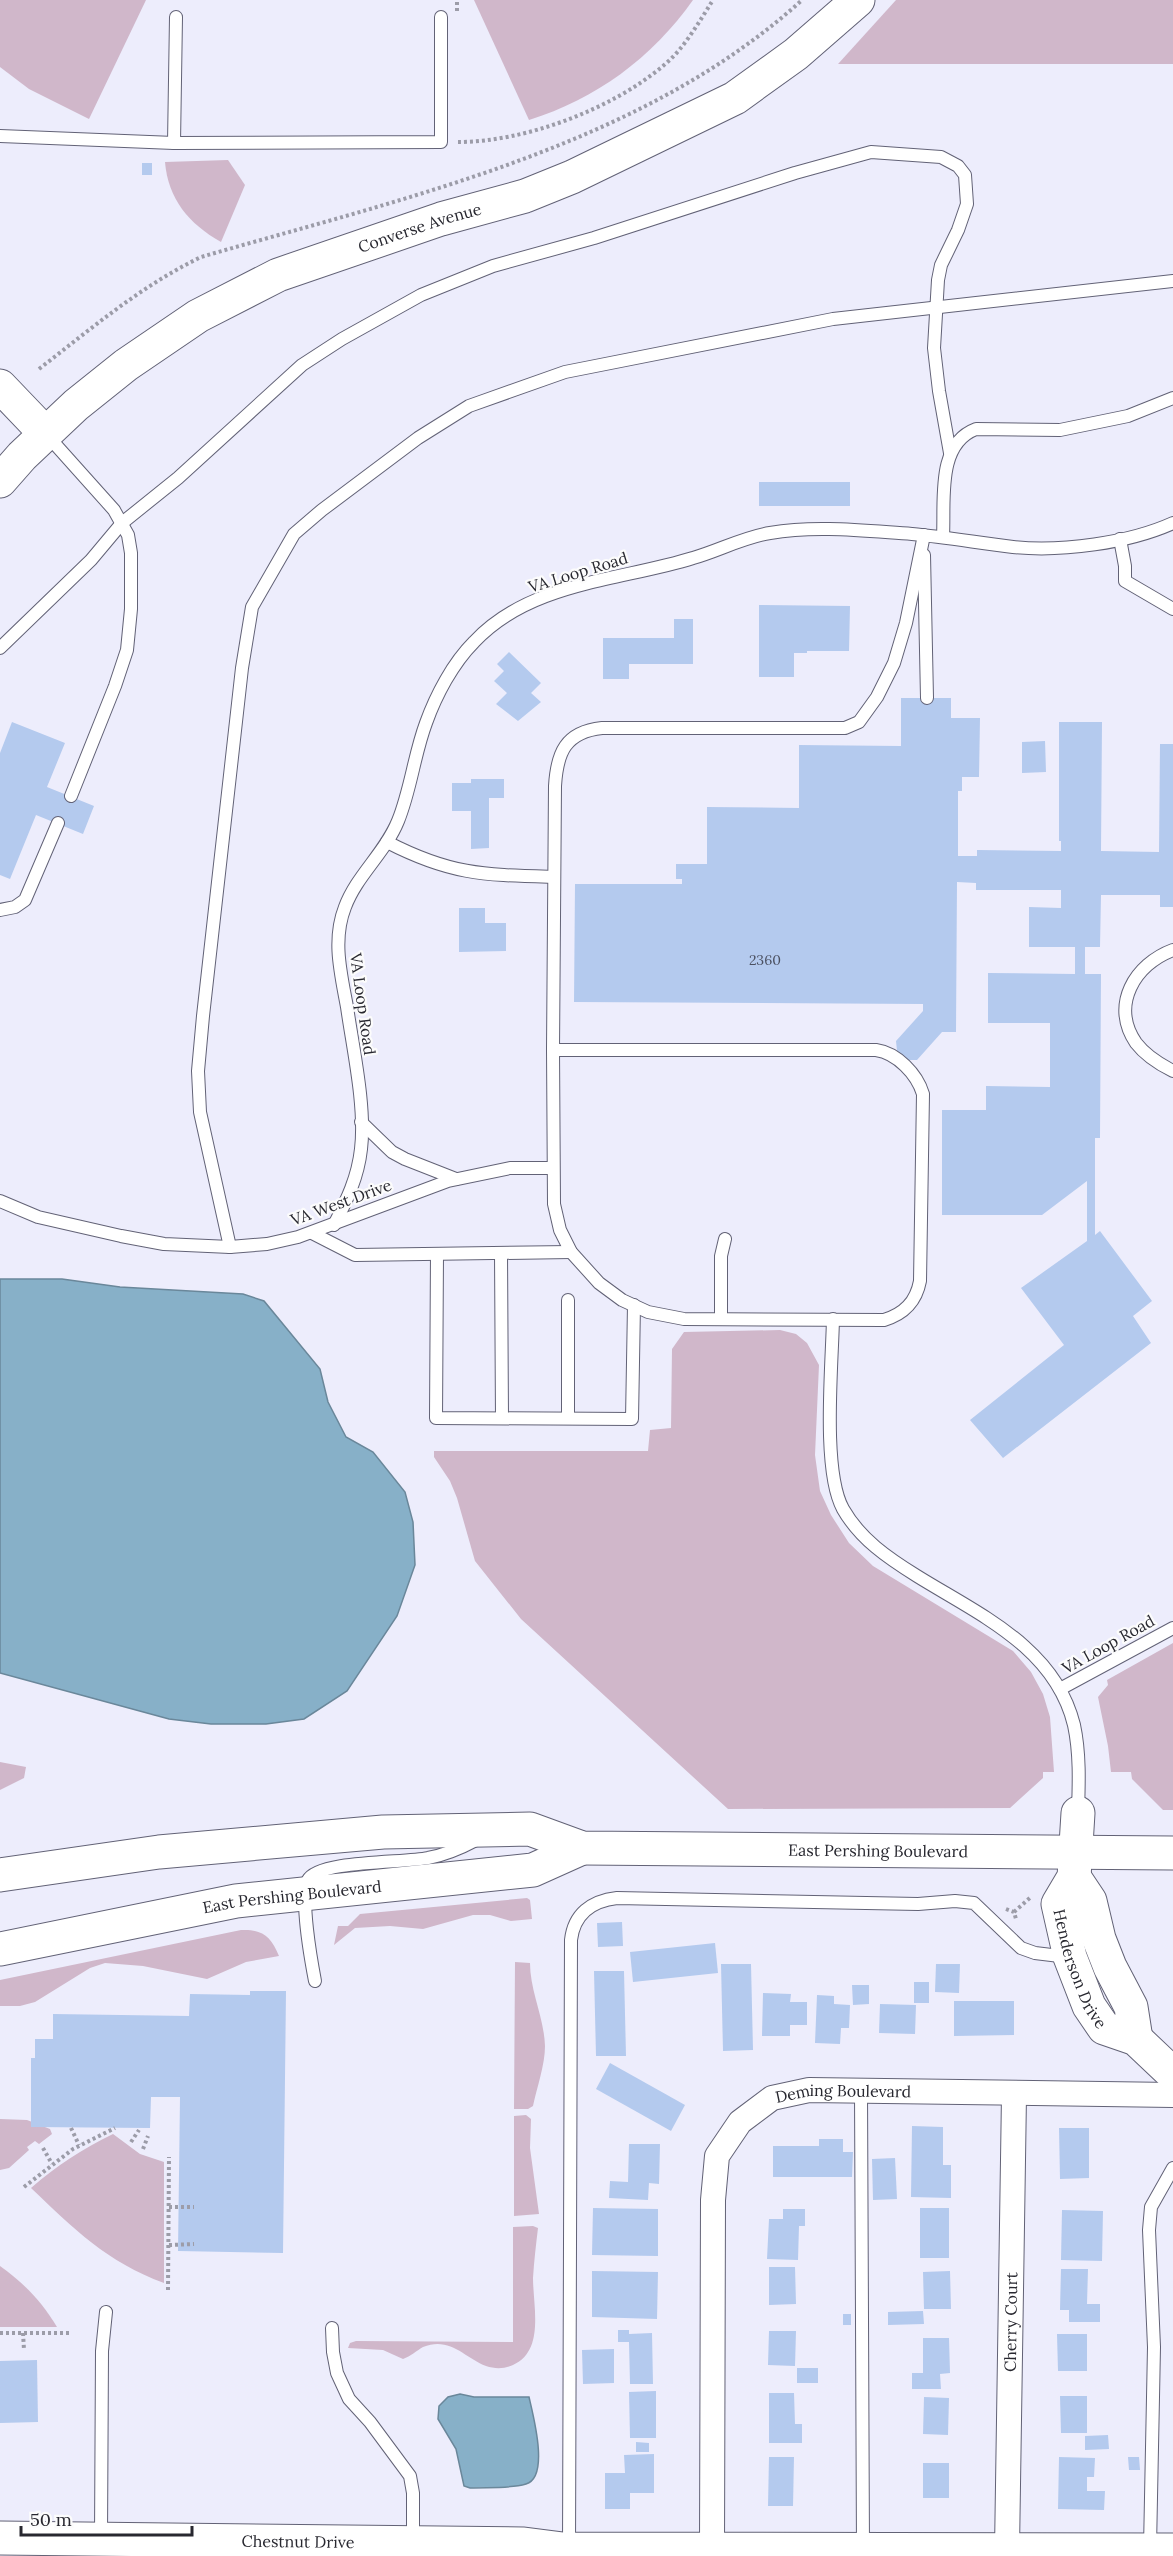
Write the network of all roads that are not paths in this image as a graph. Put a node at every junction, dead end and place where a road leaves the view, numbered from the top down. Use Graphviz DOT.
graph roads {
  1 [pos="858,0"];
  2 [pos="176,17"];
  3 [pos="441,17"];
  4 [pos="0,136"];
  5 [pos="174,142"];
  6 [pos="1173,281"];
  7 [pos="936,306"];
  8 [pos="0,386"];
  9 [pos="1173,398"];
  10 [pos="45,433"];
  11 [pos="950,453"];
  12 [pos="0,481"];
  13 [pos="122,523"];
  14 [pos="1173,523"];
  15 [pos="924,535"];
  16 [pos="943,536"];
  17 [pos="1120,539"];
  18 [pos="1173,609"];
  19 [pos="0,648"];
  20 [pos="927,698"];
  21 [pos="71,796"];
  22 [pos="58,823"];
  23 [pos="387,842"];
  24 [pos="554,877"];
  25 [pos="0,910"];
  26 [pos="1173,950"];
  27 [pos="553,1050"];
  28 [pos="1173,1071"];
  29 [pos="362,1122"];
  30 [pos="553,1168"];
  31 [pos="456,1179"];
  32 [pos="0,1201"];
  33 [pos="334,1225"];
  34 [pos="312,1233"];
  35 [pos="725,1239"];
  36 [pos="230,1248"];
  37 [pos="571,1252"];
  38 [pos="501,1253"];
  39 [pos="437,1254"];
  40 [pos="568,1300"];
  41 [pos="634,1305"];
  42 [pos="721,1319"];
  43 [pos="833,1319"];
  44 [pos="502,1418"];
  45 [pos="568,1418"];
  46 [pos="1173,1628"];
  47 [pos="1060,1689"];
  48 [pos="1078,1813"];
  49 [pos="495,1829"];
  50 [pos="582,1848"];
  51 [pos="1173,1853"];
  52 [pos="1075,1865"];
  53 [pos="0,1875"];
  54 [pos="305,1894"];
  55 [pos="0,1949"];
  56 [pos="1070,1957"];
  57 [pos="315,1981"];
  58 [pos="1136,2039"];
  59 [pos="1173,2074"];
  60 [pos="861,2091"];
  61 [pos="1014,2095"];
  62 [pos="1173,2095"];
  63 [pos="1173,2168"];
  64 [pos="106,2312"];
  65 [pos="332,2328"];
  66 [pos="0,2538"];
  67 [pos="101,2547"];
  68 [pos="262,2548"];
  69 [pos="413,2549"];
  70 [pos="712,2549"];
  71 [pos="864,2549"];
  72 [pos="1007,2550"];
  73 [pos="565,2551"];
  74 [pos="1158,2552"];
  1 -- 10 [label="main road, Converse Avenue"];
  2 -- 5 [label="lane"];
  3 -- 5 [label="lane"];
  4 -- 5 [label="lane"];
  6 -- 7 [label="lane"];
  7 -- 11 [label="lane"];
  7 -- 13 [label="lane"];
  7 -- 36 [label="lane"];
  8 -- 10 [label="main road"];
  9 -- 11 [label="lane"];
  10 -- 12 [label="main road, Converse Avenue"];
  10 -- 13 [label="lane"];
  11 -- 16 [label="lane"];
  13 -- 19 [label="lane"];
  13 -- 21 [label="lane"];
  14 -- 17 [label="lane, VA Loop Road"];
  15 -- 16 [label="lane, VA Loop Road"];
  15 -- 20 [label="lane"];
  15 -- 23 [label="lane, VA Loop Road"];
  15 -- 24 [label="lane"];
  16 -- 17 [label="lane, VA Loop Road"];
  17 -- 18 [label="lane"];
  22 -- 25 [label="lane"];
  23 -- 24 [label="lane"];
  23 -- 29 [label="lane, VA Loop Road"];
  24 -- 27 [label="lane"];
  26 -- 28 [label="lane"];
  27 -- 30 [label="lane"];
  27 -- 43 [label="lane"];
  29 -- 31 [label="lane"];
  29 -- 33 [label="lane, VA Loop Road"];
  30 -- 31 [label="lane, VA West Drive"];
  30 -- 37 [label="lane"];
  31 -- 33 [label="lane, VA West Drive"];
  32 -- 36 [label="lane, VA West Drive"];
  33 -- 34 [label="lane, VA West Drive"];
  34 -- 36 [label="lane, VA West Drive"];
  34 -- 39 [label="lane"];
  35 -- 42 [label="lane"];
  37 -- 38 [label="lane"];
  37 -- 41 [label="lane"];
  38 -- 39 [label="lane"];
  38 -- 44 [label="lane"];
  39 -- 44 [label="lane"];
  40 -- 45 [label="lane"];
  41 -- 42 [label="lane"];
  41 -- 45 [label="lane"];
  42 -- 43 [label="lane"];
  43 -- 47 [label="lane"];
  44 -- 45 [label="lane"];
  46 -- 47 [label="lane, VA Loop Road"];
  47 -- 48 [label="lane"];
  48 -- 52 [label="main road, Henderson Drive"];
  49 -- 50 [label="main road, East Pershing Boulevard"];
  49 -- 53 [label="main road, East Pershing Boulevard"];
  49 -- 54 [label="lane"];
  50 -- 52 [label="main road, East Pershing Boulevard"];
  50 -- 54 [label="main road, East Pershing Boulevard"];
  51 -- 52 [label="main road, East Pershing Boulevard"];
  52 -- 56 [label="main road, Henderson Drive"];
  52 -- 58 [label="main road, Henderson Drive"];
  54 -- 55 [label="main road, East Pershing Boulevard"];
  54 -- 57 [label="lane"];
  56 -- 58 [label="main road, Henderson Drive"];
  56 -- 73 [label="lane"];
  58 -- 59 [label="main road, Henderson Drive"];
  60 -- 61 [label="street, Deming Boulevard"];
  60 -- 70 [label="street, Deming Boulevard"];
  60 -- 71 [label="lane"];
  61 -- 62 [label="street, Deming Boulevard"];
  61 -- 72 [label="street, Cherry Court"];
  63 -- 74 [label="lane"];
  64 -- 67 [label="lane"];
  65 -- 69 [label="lane"];
  66 -- 67 [label="main road, Chestnut Drive"];
  67 -- 68 [label="main road, Chestnut Drive"];
  68 -- 69 [label="main road, Chestnut Drive"];
  69 -- 73 [label="main road, Chestnut Drive"];
  70 -- 71 [label="main road, Chestnut Drive"];
  70 -- 73 [label="main road, Chestnut Drive"];
  71 -- 72 [label="main road, Chestnut Drive"];
  72 -- 74 [label="main road, Chestnut Drive"];
}
